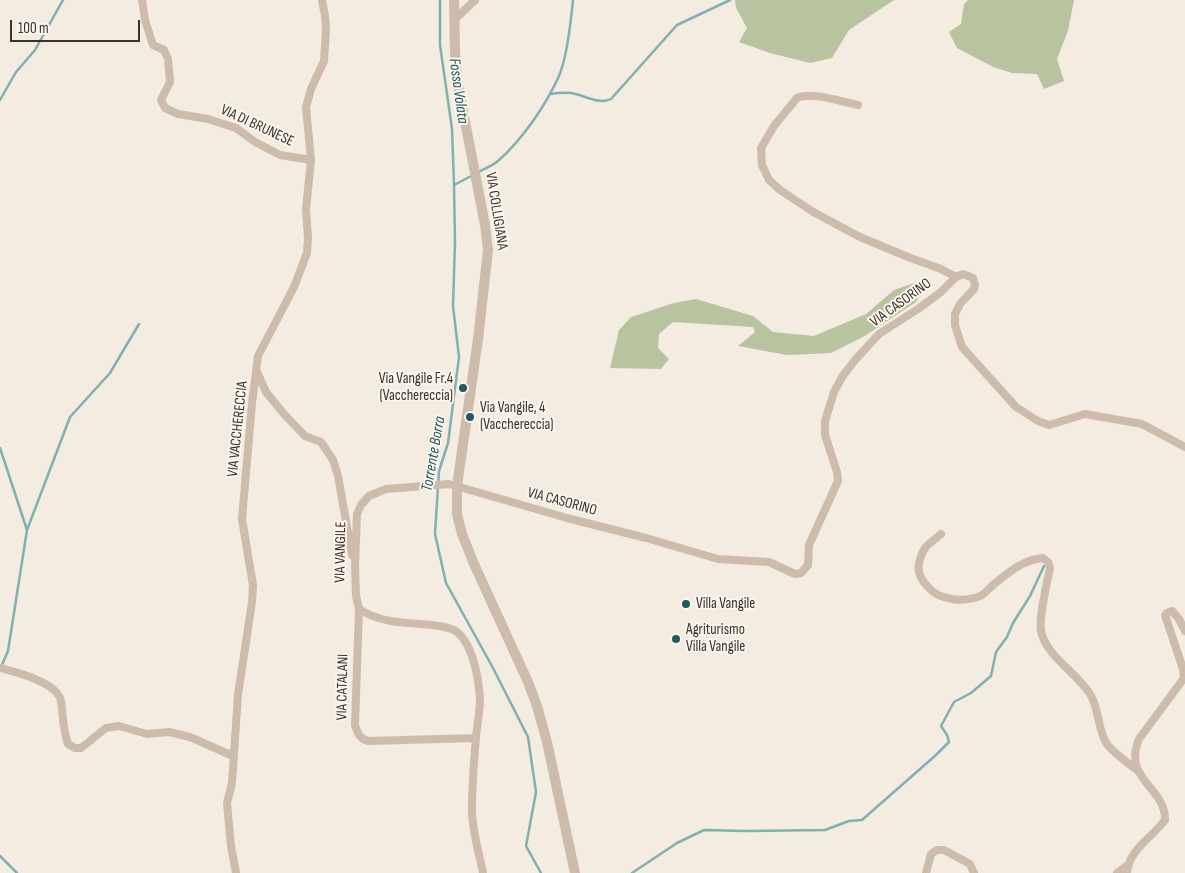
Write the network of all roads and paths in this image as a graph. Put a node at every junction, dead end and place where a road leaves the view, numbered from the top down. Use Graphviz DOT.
graph roads {
  1 [pos="142,0"];
  2 [pos="322,0"];
  3 [pos="454,0"];
  4 [pos="475,0"];
  5 [pos="454,20"];
  6 [pos="858,105"];
  7 [pos="311,160"];
  8 [pos="956,277"];
  9 [pos="257,372"];
  10 [pos="1185,447"];
  11 [pos="453,485"];
  12 [pos="941,534"];
  13 [pos="355,566"];
  14 [pos="359,609"];
  15 [pos="1185,631"];
  16 [pos="0,668"];
  17 [pos="476,738"];
  18 [pos="233,756"];
  19 [pos="1139,772"];
  20 [pos="1128,869"];
  21 [pos="236,873"];
  22 [pos="483,873"];
  23 [pos="575,873"];
  24 [pos="926,873"];
  25 [pos="974,873"];
  26 [pos="1118,873"];
  1 -- 7 [label="street, VIA DI BRUNESE"];
  2 -- 7 [label="street, VIA VACCHERECCIA"];
  3 -- 5 [label="street, VIA COLLIGIANA"];
  4 -- 5 [label="street"];
  5 -- 11 [label="street, VIA COLLIGIANA"];
  6 -- 8 [label="street"];
  7 -- 9 [label="street, VIA VACCHERECCIA"];
  8 -- 10 [label="street"];
  8 -- 11 [label="street, VIA CASORINO"];
  9 -- 13 [label="street"];
  9 -- 18 [label="street, VIA VACCHERECCIA"];
  11 -- 13 [label="street, VIA VANGILE"];
  11 -- 23 [label="street"];
  12 -- 19 [label="street"];
  13 -- 14 [label="street, VIA VANGILE"];
  14 -- 17 [label="street"];
  14 -- 17 [label="street, VIA CATALANI"];
  15 -- 19 [label="street"];
  16 -- 18 [label="street"];
  17 -- 22 [label="street"];
  18 -- 21 [label="street, VIA VACCHERECCIA"];
  19 -- 20 [label="street"];
  20 -- 26 [label="street"];
  24 -- 25 [label="street"];
}
